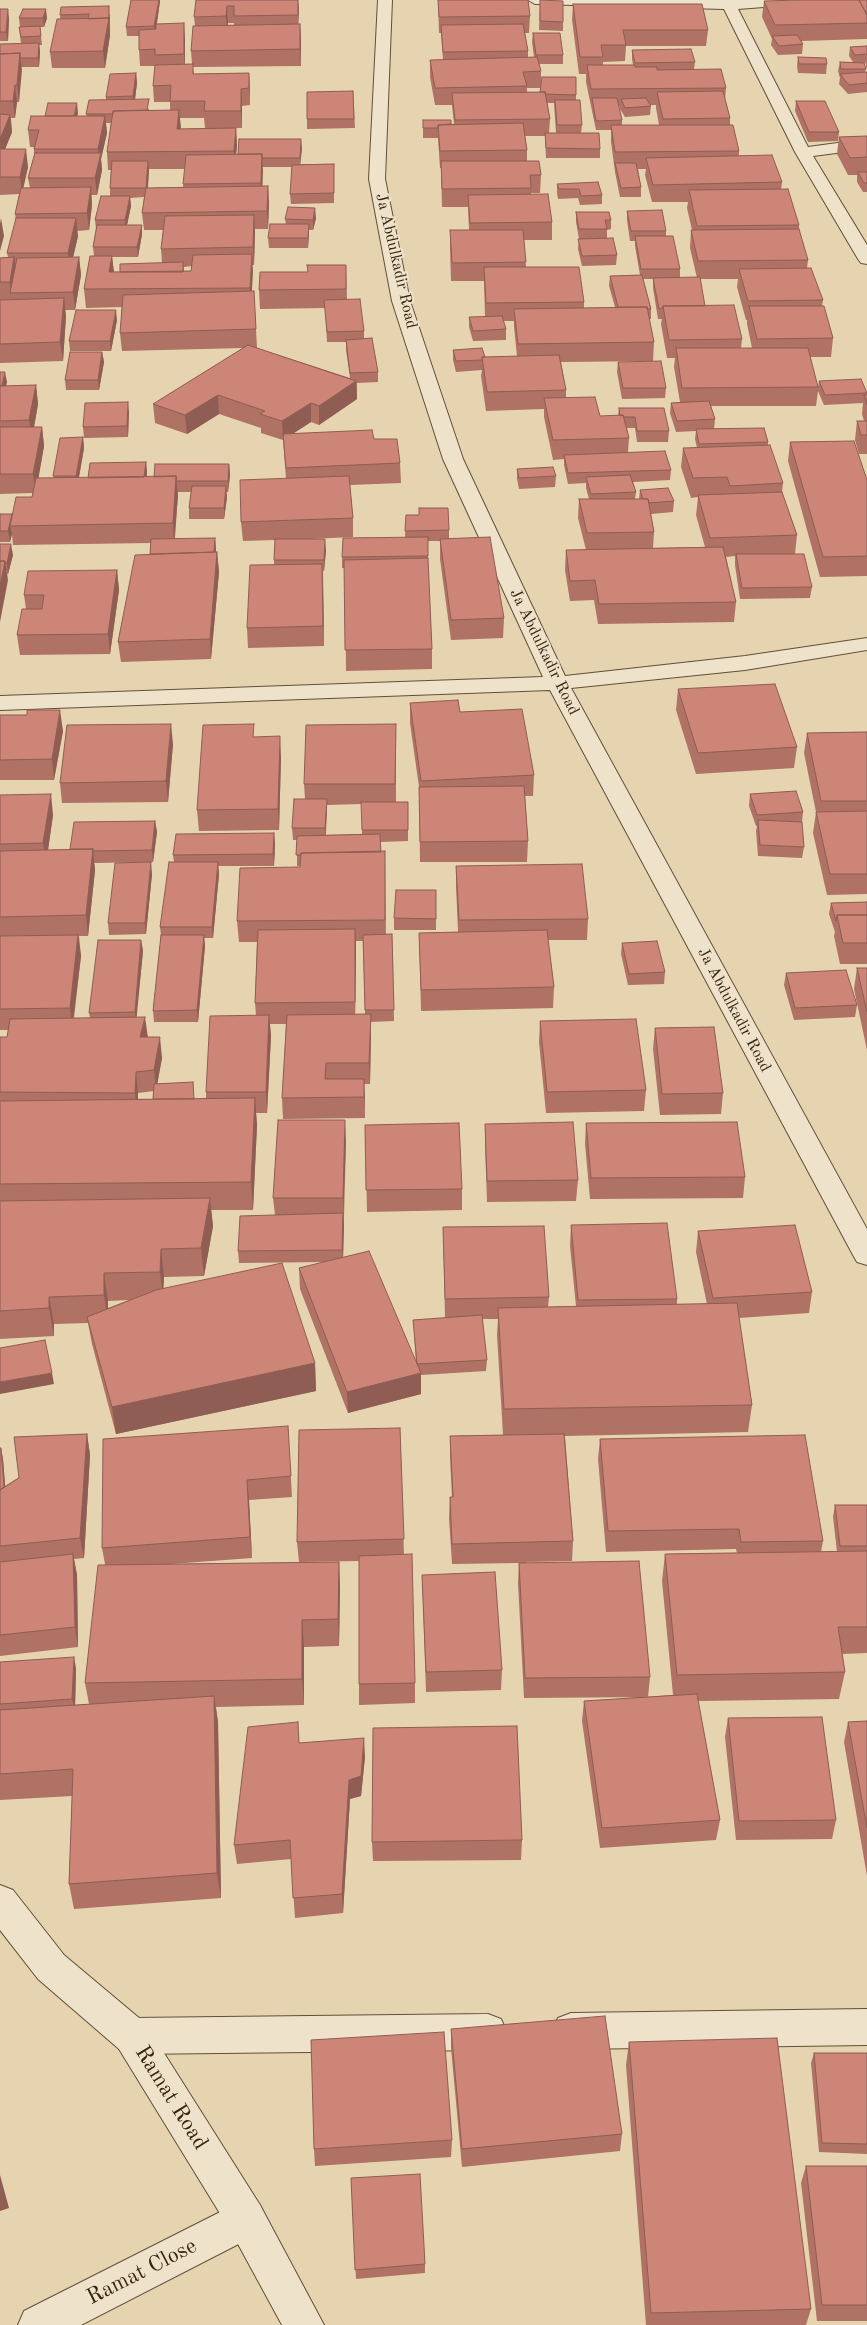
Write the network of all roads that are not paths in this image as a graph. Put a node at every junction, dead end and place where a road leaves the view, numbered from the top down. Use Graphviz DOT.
graph roads {
  1 [pos="385,0"];
  2 [pos="535,0"];
  3 [pos="802,0"];
  4 [pos="729,5"];
  5 [pos="867,144"];
  6 [pos="803,152"];
  7 [pos="867,259"];
  8 [pos="867,644"];
  9 [pos="557,683"];
  10 [pos="0,703"];
  11 [pos="867,1255"];
  12 [pos="0,1902"];
  13 [pos="867,2027"];
  14 [pos="132,2036"];
  15 [pos="246,2219"];
  16 [pos="38,2325"];
  17 [pos="304,2325"];
  1 -- 9 [label="street, Ja Abdulkadir Road"];
  2 -- 4 [label="street"];
  3 -- 4 [label="street"];
  4 -- 6 [label="street"];
  5 -- 6 [label="street"];
  6 -- 7 [label="street"];
  8 -- 9 [label="street"];
  9 -- 10 [label="street"];
  9 -- 11 [label="street, Ja Abdulkadir Road"];
  12 -- 14 [label="street, Ramat Road"];
  13 -- 14 [label="street"];
  14 -- 15 [label="street, Ramat Road"];
  15 -- 16 [label="street, Ramat Close"];
  15 -- 17 [label="street, Ramat Road"];
}
